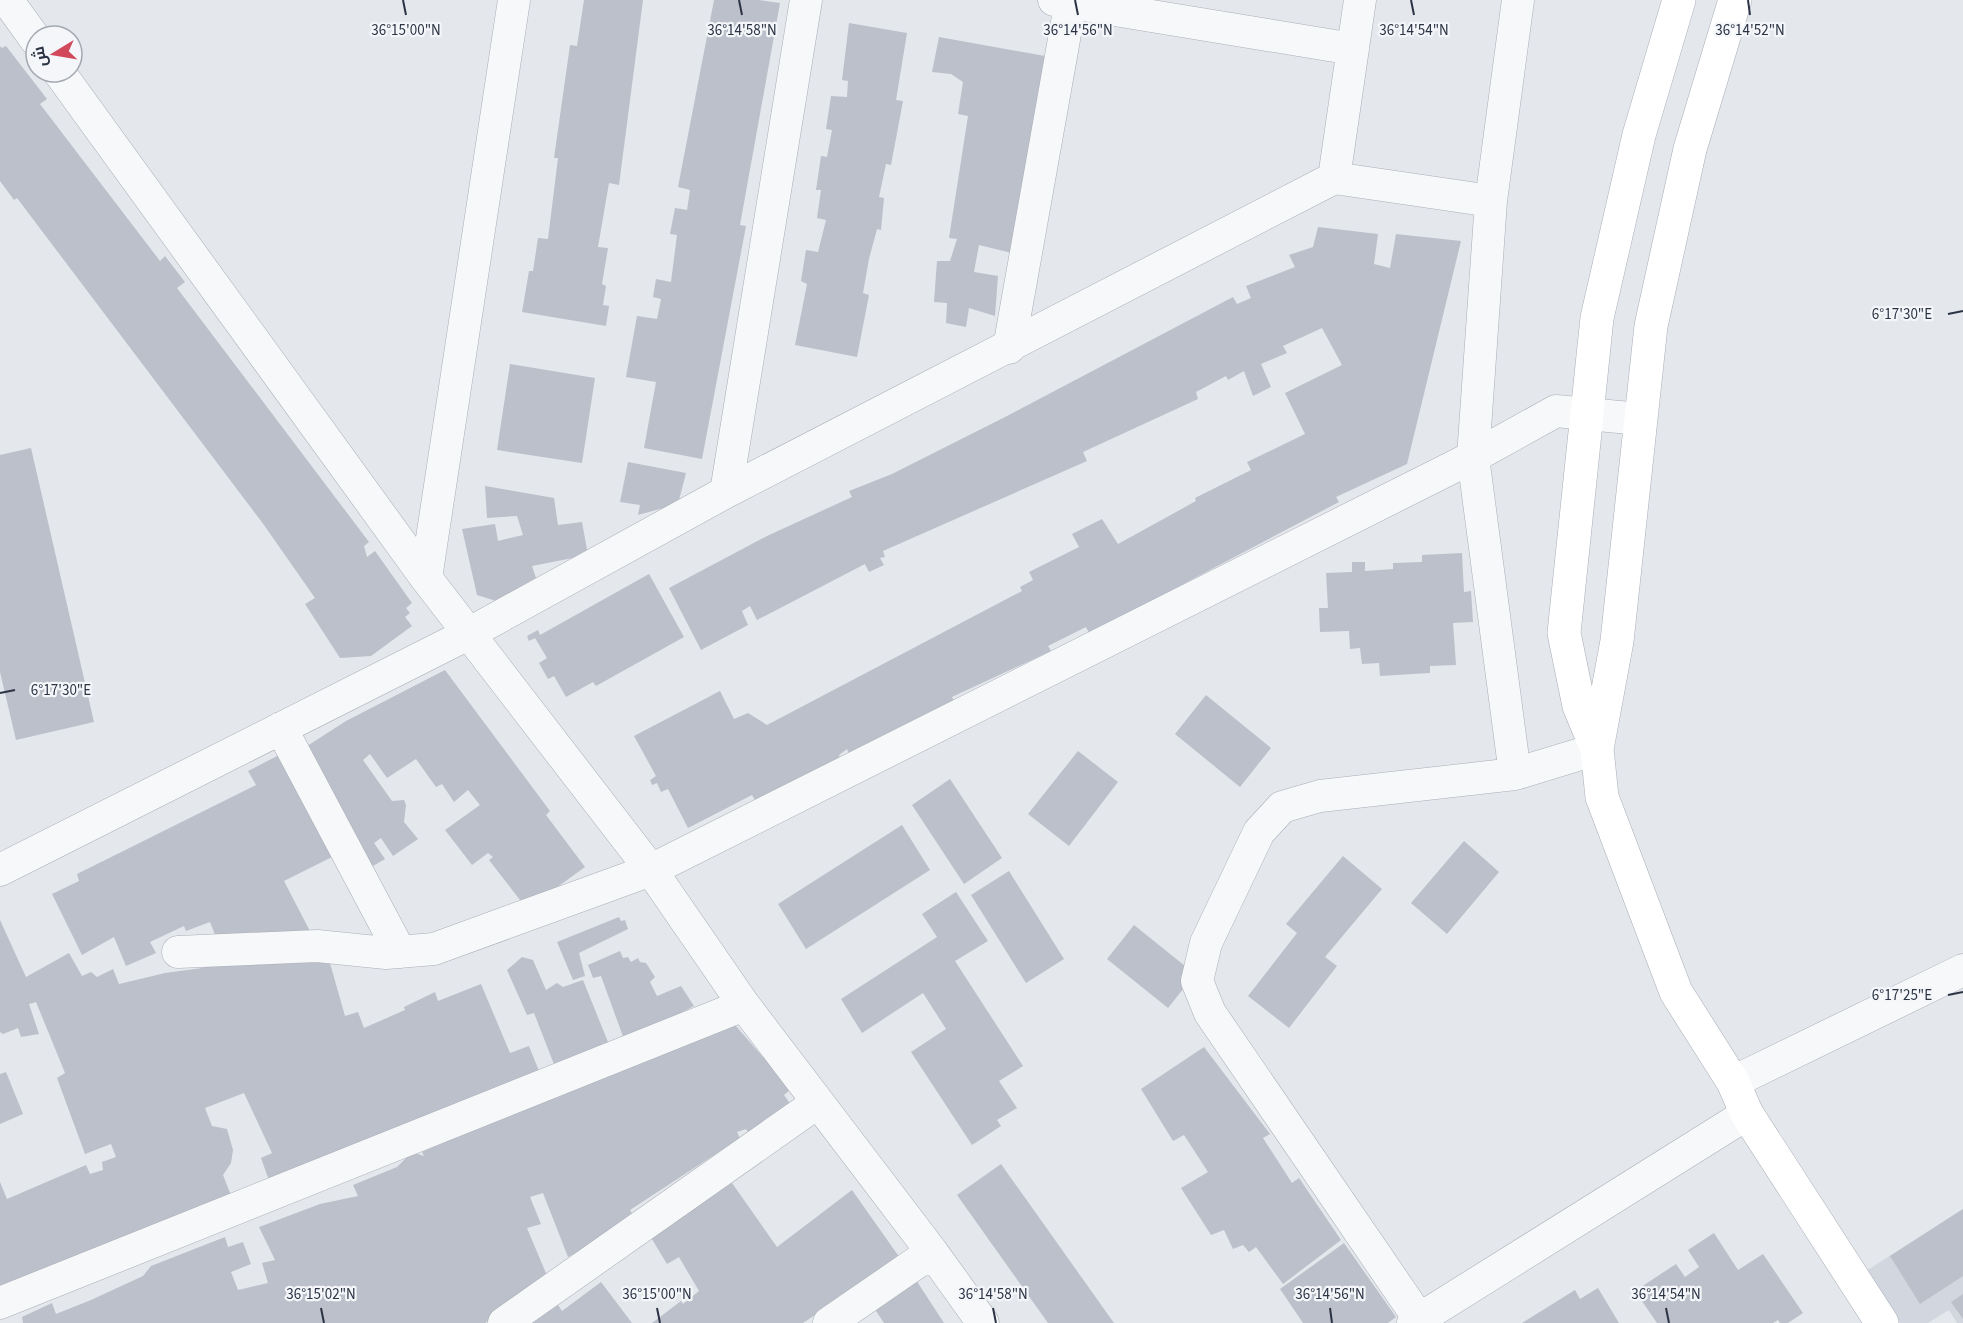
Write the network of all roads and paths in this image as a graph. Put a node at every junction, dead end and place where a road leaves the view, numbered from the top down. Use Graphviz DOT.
graph roads {
  1 [pos="7,0"];
  2 [pos="513,0"];
  3 [pos="806,0"];
  4 [pos="1360,0"];
  5 [pos="1518,0"];
  6 [pos="1679,0"];
  7 [pos="1735,0"];
  8 [pos="1065,1"];
  9 [pos="24,24"];
  10 [pos="1353,49"];
  11 [pos="68,84"];
  12 [pos="1334,178"];
  13 [pos="1491,201"];
  14 [pos="1009,348"];
  15 [pos="1587,414"];
  16 [pos="1640,419"];
  17 [pos="1473,458"];
  18 [pos="726,492"];
  19 [pos="426,578"];
  20 [pos="468,634"];
  21 [pos="281,728"];
  22 [pos="1597,749"];
  23 [pos="1515,774"];
  24 [pos="0,870"];
  25 [pos="651,870"];
  26 [pos="178,952"];
  27 [pos="400,952"];
  28 [pos="1963,970"];
  29 [pos="744,1005"];
  30 [pos="1733,1082"];
  31 [pos="816,1103"];
  32 [pos="1747,1114"];
  33 [pos="932,1252"];
  34 [pos="0,1302"];
  35 [pos="1418,1322"];
  36 [pos="504,1323"];
  37 [pos="829,1323"];
  38 [pos="983,1323"];
  39 [pos="1882,1323"];
  1 -- 9 [label="street"];
  2 -- 19 [label="street"];
  3 -- 18 [label="street"];
  4 -- 10 [label="street"];
  5 -- 13 [label="street"];
  6 -- 15 [label="main road"];
  7 -- 16 [label="main road"];
  8 -- 10 [label="street"];
  8 -- 14 [label="street"];
  10 -- 12 [label="street"];
  11 -- 19 [label="street"];
  12 -- 13 [label="street"];
  12 -- 14 [label="street"];
  13 -- 17 [label="street"];
  14 -- 18 [label="street"];
  15 -- 16 [label="street"];
  15 -- 17 [label="street"];
  15 -- 22 [label="main road"];
  16 -- 22 [label="main road"];
  17 -- 23 [label="street"];
  17 -- 25 [label="street"];
  18 -- 20 [label="street"];
  19 -- 20 [label="street"];
  20 -- 21 [label="street"];
  20 -- 25 [label="street"];
  21 -- 24 [label="street"];
  21 -- 27 [label="street"];
  22 -- 23 [label="street"];
  22 -- 30 [label="main road"];
  23 -- 35 [label="street"];
  25 -- 27 [label="street"];
  25 -- 29 [label="street"];
  26 -- 27 [label="street"];
  28 -- 30 [label="street"];
  29 -- 31 [label="street"];
  29 -- 34 [label="street"];
  30 -- 32 [label="main road"];
  31 -- 33 [label="street"];
  31 -- 36 [label="street"];
  32 -- 35 [label="street"];
  32 -- 39 [label="main road"];
  33 -- 37 [label="street"];
  33 -- 38 [label="street"];
}
